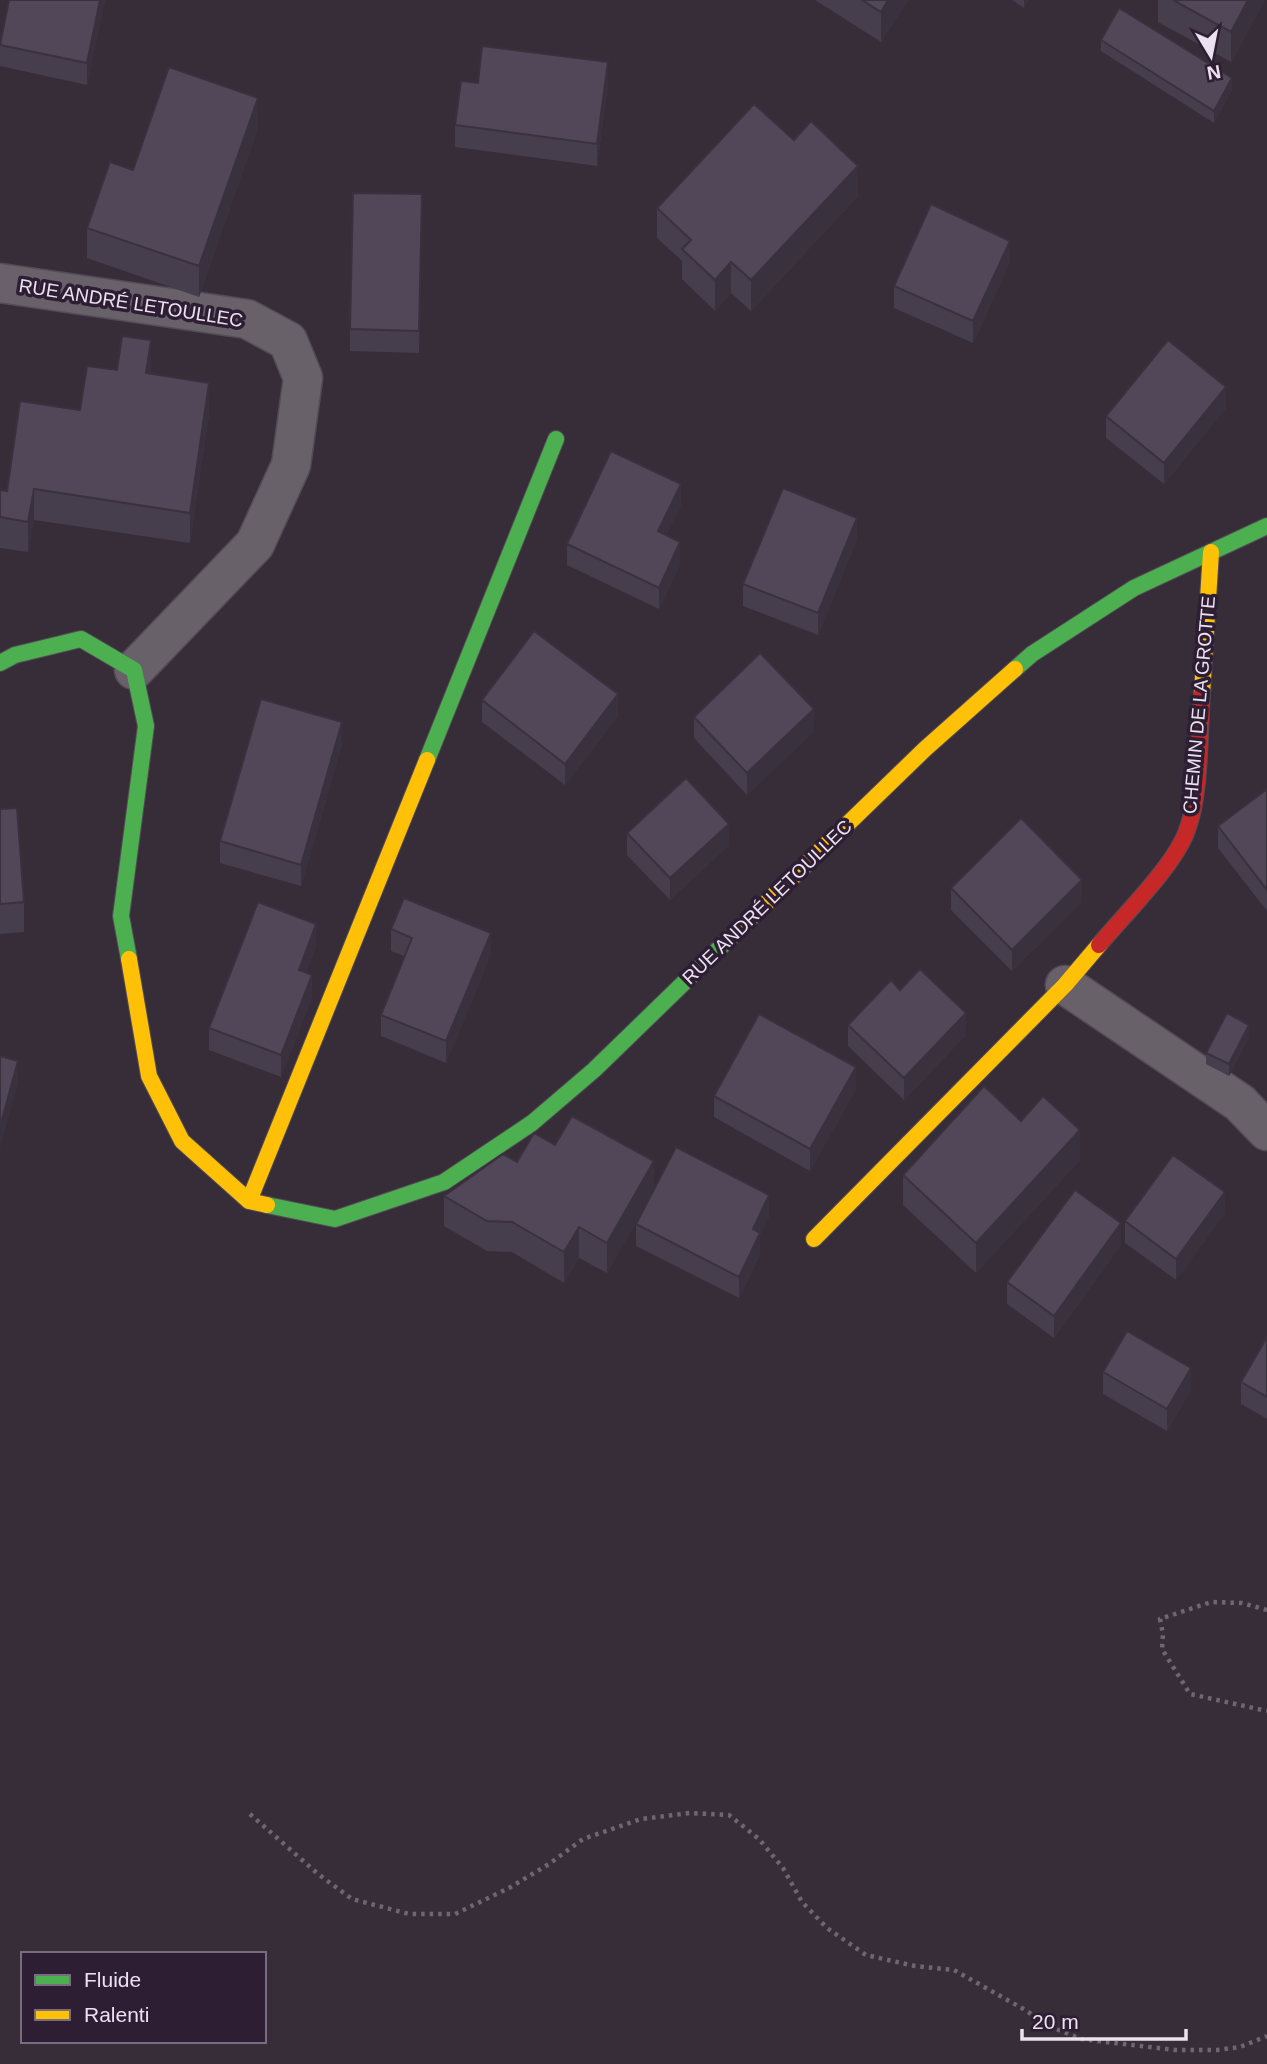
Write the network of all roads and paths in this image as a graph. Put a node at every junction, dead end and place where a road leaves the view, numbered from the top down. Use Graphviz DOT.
graph roads {
  1 [pos="0,283"];
  2 [pos="556,439"];
  3 [pos="1267,526"];
  4 [pos="1211,552"];
  5 [pos="0,663"];
  6 [pos="134,670"];
  7 [pos="1065,985"];
  8 [pos="1267,1131"];
  9 [pos="249,1201"];
  10 [pos="814,1239"];
  11 [pos="1267,1610"];
  12 [pos="1267,1711"];
  13 [pos="250,1814"];
  14 [pos="1267,2036"];
  1 -- 6 [label="street, RUE ANDRÉ LETOULLEC"];
  2 -- 9 [label="main road"];
  3 -- 4 [label="main road, RUE ANDRÉ LETOULLEC"];
  4 -- 7 [label="main road, CHEMIN DE LA GROTTE"];
  4 -- 9 [label="main road, RUE ANDRÉ LETOULLEC"];
  5 -- 6 [label="main road"];
  6 -- 9 [label="main road"];
  7 -- 8 [label="street"];
  7 -- 10 [label="main road, CHEMIN DE LA GROTTE"];
  11 -- 12 [label="path"];
  13 -- 14 [label="path"];
}
